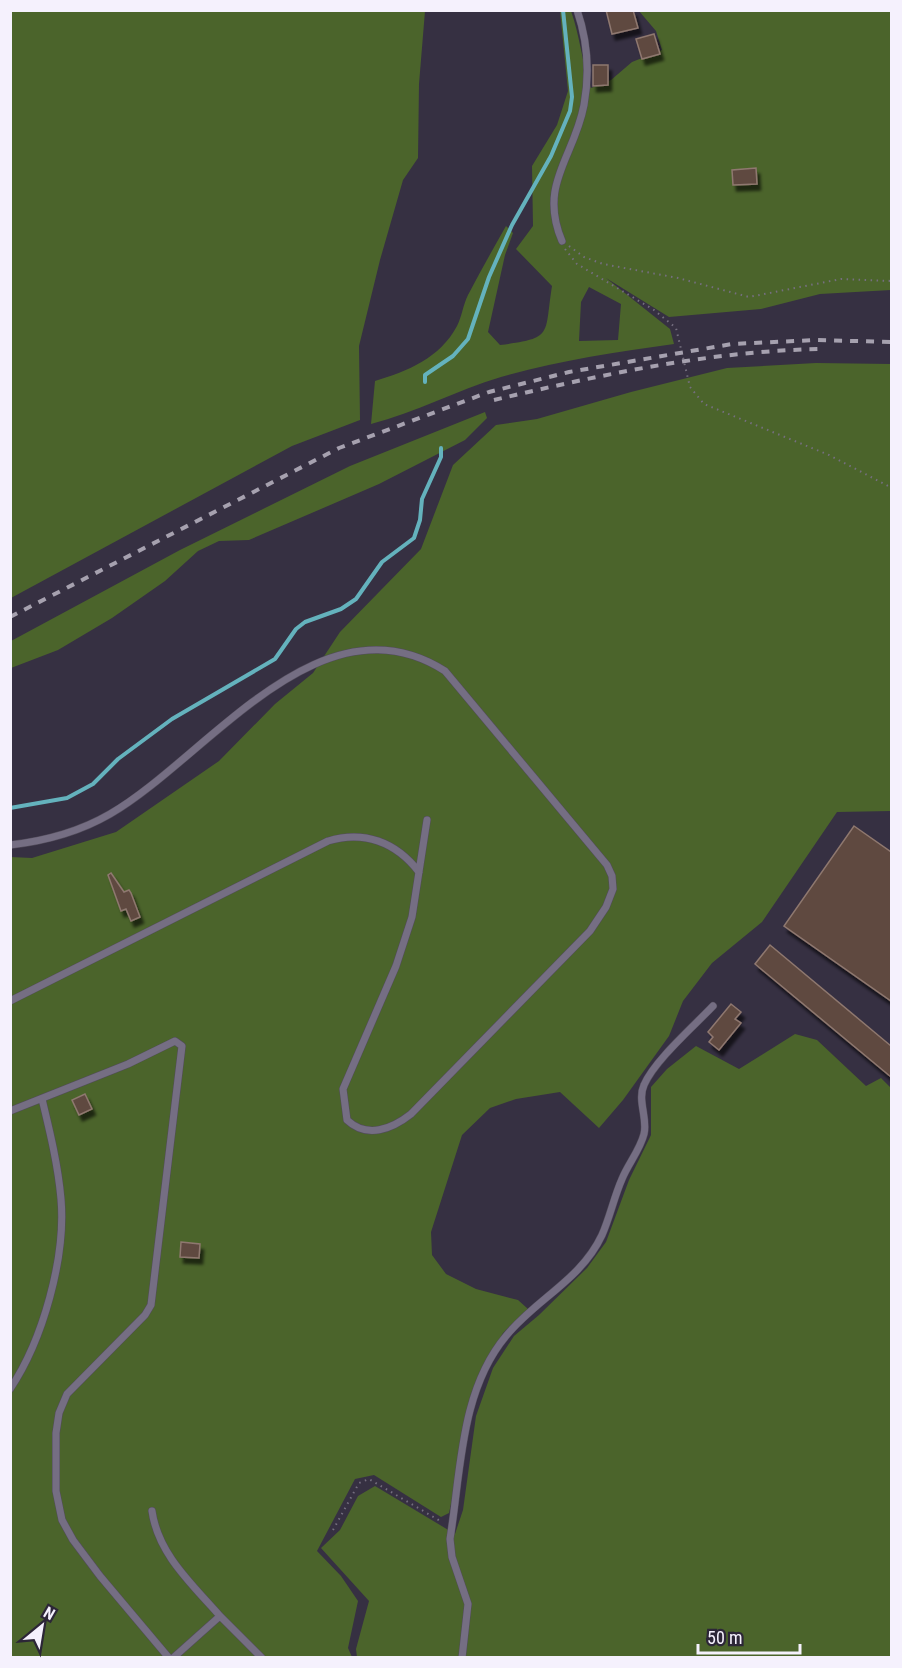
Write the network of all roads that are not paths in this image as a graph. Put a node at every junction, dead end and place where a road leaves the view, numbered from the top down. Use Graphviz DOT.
graph roads {
  1 [pos="577,10"];
  2 [pos="562,241"];
  3 [pos="427,820"];
  4 [pos="10,845"];
  5 [pos="419,872"];
  6 [pos="10,1001"];
  7 [pos="712,1006"];
  8 [pos="42,1099"];
  9 [pos="10,1111"];
  10 [pos="10,1389"];
  11 [pos="152,1511"];
  12 [pos="220,1616"];
  13 [pos="171,1658"];
  14 [pos="261,1658"];
  15 [pos="462,1658"];
  1 -- 2 [label="lane"];
  3 -- 5 [label="lane"];
  4 -- 5 [label="lane"];
  5 -- 6 [label="lane"];
  7 -- 15 [label="lane"];
  8 -- 9 [label="lane"];
  8 -- 10 [label="lane"];
  8 -- 13 [label="lane"];
  11 -- 12 [label="lane"];
  12 -- 13 [label="lane"];
  12 -- 14 [label="lane"];
}
